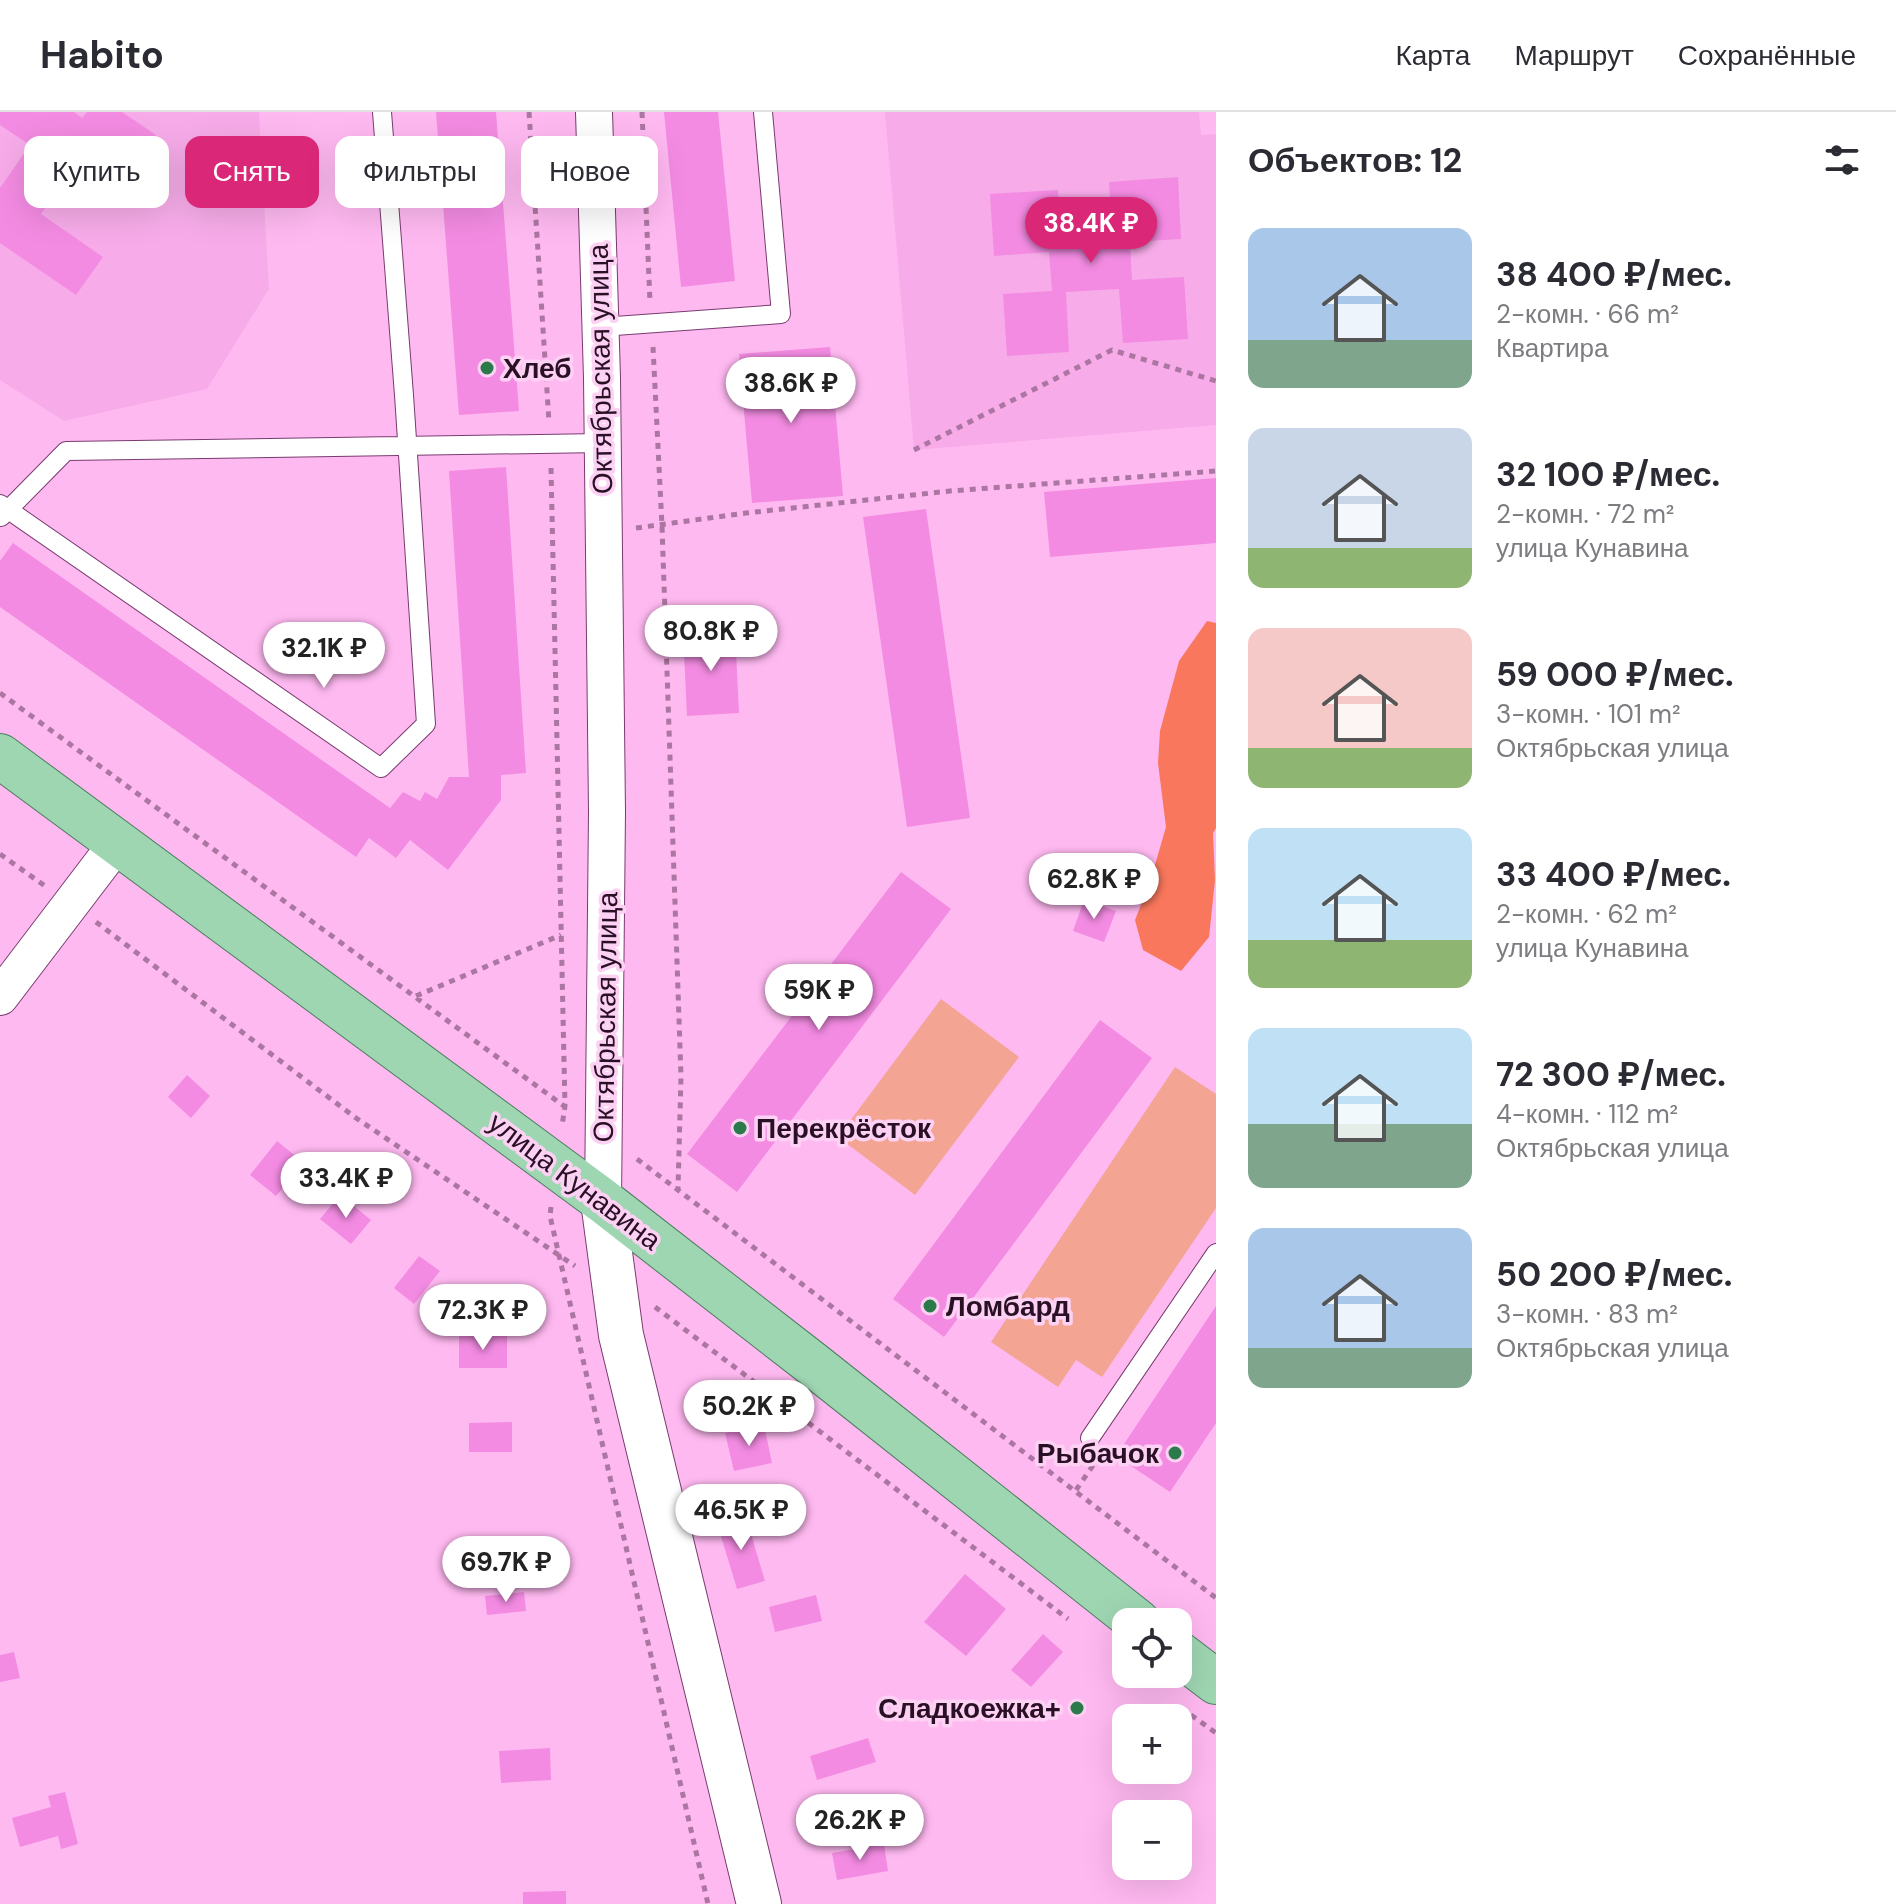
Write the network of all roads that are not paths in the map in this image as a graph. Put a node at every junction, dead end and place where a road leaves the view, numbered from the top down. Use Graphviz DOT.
graph roads {
  1 [pos="382,112"];
  2 [pos="594,112"];
  3 [pos="763,112"];
  4 [pos="601,327"];
  5 [pos="602,443"];
  6 [pos="406,447"];
  7 [pos="2,510"];
  8 [pos="0,756"];
  9 [pos="118,842"];
  10 [pos="0,997"];
  11 [pos="603,1201"];
  12 [pos="1216,1253"];
  13 [pos="1090,1438"];
  14 [pos="1120,1608"];
  15 [pos="1192,1664"];
  16 [pos="1216,1682"];
  17 [pos="759,1904"];
  1 -- 6 [label="lane"];
  2 -- 4 [label="street, Октябрьская улица"];
  3 -- 4 [label="lane"];
  4 -- 5 [label="street, Октябрьская улица"];
  5 -- 6 [label="lane"];
  5 -- 11 [label="street, Октябрьская улица"];
  6 -- 7 [label="lane"];
  6 -- 7 [label="lane"];
  8 -- 9 [label="main road, улица Кунавина"];
  9 -- 10 [label="street"];
  9 -- 11 [label="main road, улица Кунавина"];
  11 -- 14 [label="main road, улица Кунавина"];
  11 -- 17 [label="main road, Октябрьская улица"];
  12 -- 13 [label="lane"];
  15 -- 16 [label="main road"];
}
